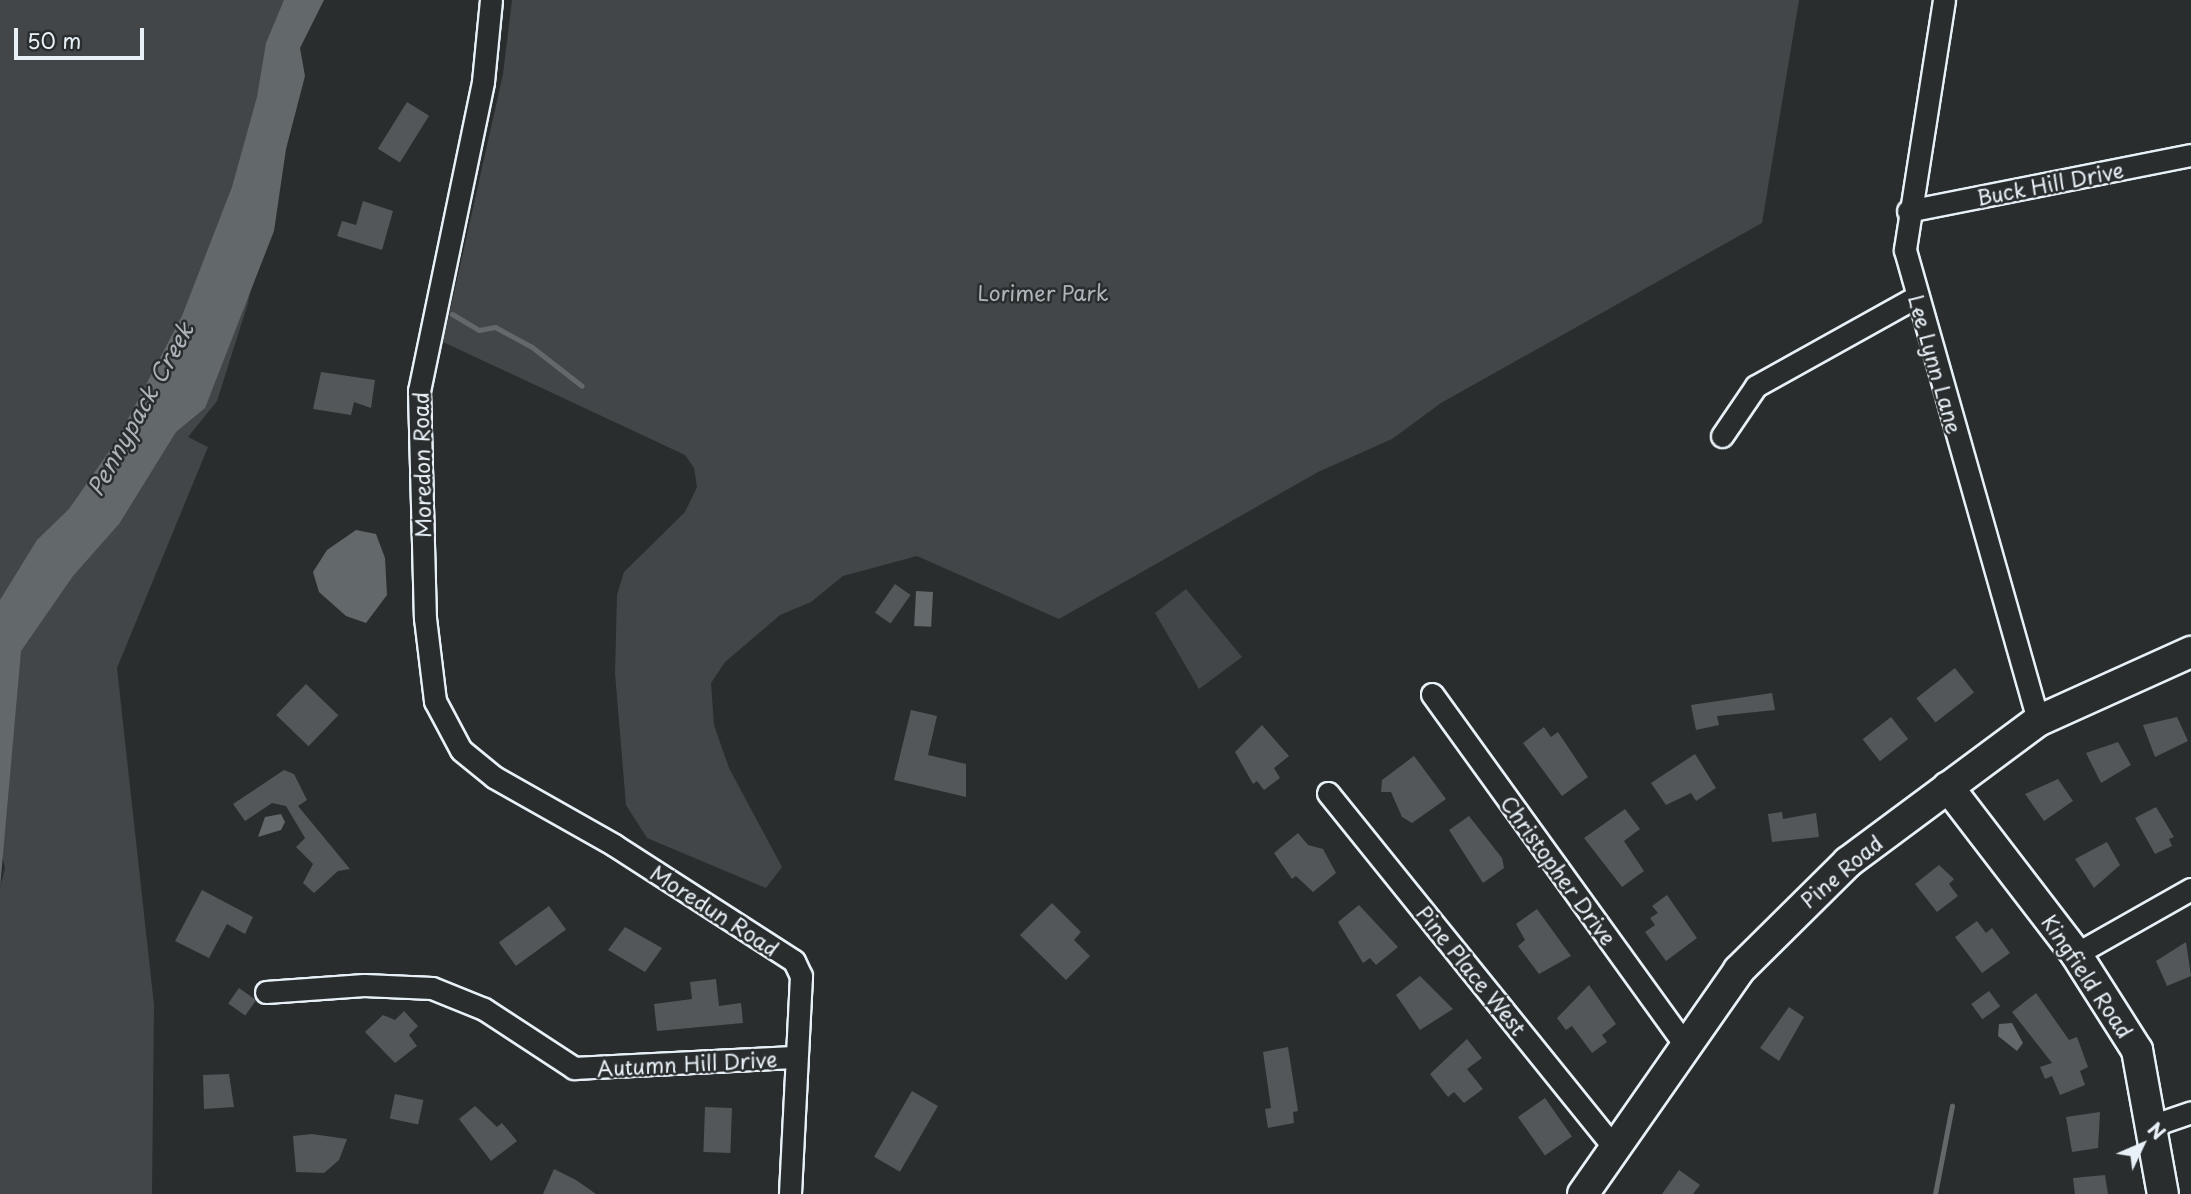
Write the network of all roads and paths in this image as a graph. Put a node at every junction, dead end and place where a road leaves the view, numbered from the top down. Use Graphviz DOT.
graph roads {
  1 [pos="491,0"];
  2 [pos="1944,0"];
  3 [pos="2191,155"];
  4 [pos="1908,211"];
  5 [pos="1916,297"];
  6 [pos="1722,436"];
  7 [pos="2191,652"];
  8 [pos="1432,694"];
  9 [pos="2038,721"];
  10 [pos="1948,787"];
  11 [pos="1328,793"];
  12 [pos="614,845"];
  13 [pos="2191,889"];
  14 [pos="2076,954"];
  15 [pos="266,992"];
  16 [pos="1686,1046"];
  17 [pos="793,1057"];
  18 [pos="2191,1112"];
  19 [pos="2154,1125"];
  20 [pos="1615,1149"];
  21 [pos="790,1194"];
  22 [pos="1583,1194"];
  23 [pos="2163,1194"];
  1 -- 12 [label="street, Moredon Road"];
  2 -- 4 [label="street, Lee Lynn Lane"];
  3 -- 4 [label="street, Buck Hill Drive"];
  4 -- 5 [label="street, Lee Lynn Lane"];
  5 -- 6 [label="street"];
  5 -- 9 [label="street, Lee Lynn Lane"];
  7 -- 9 [label="street, Pine Road"];
  8 -- 16 [label="street, Christopher Drive"];
  9 -- 10 [label="street, Pine Road"];
  10 -- 14 [label="street, Kingfield Road"];
  10 -- 16 [label="street, Pine Road"];
  11 -- 20 [label="street, Pine Place West"];
  12 -- 17 [label="street, Moredun Road"];
  13 -- 14 [label="street"];
  14 -- 19 [label="street, Kingfield Road"];
  15 -- 17 [label="street, Autumn Hill Drive"];
  16 -- 20 [label="street, Pine Road"];
  17 -- 21 [label="street, Moredun Road"];
  18 -- 19 [label="street"];
  19 -- 23 [label="street, Kingfield Road"];
  20 -- 22 [label="street, Pine Road"];
}
